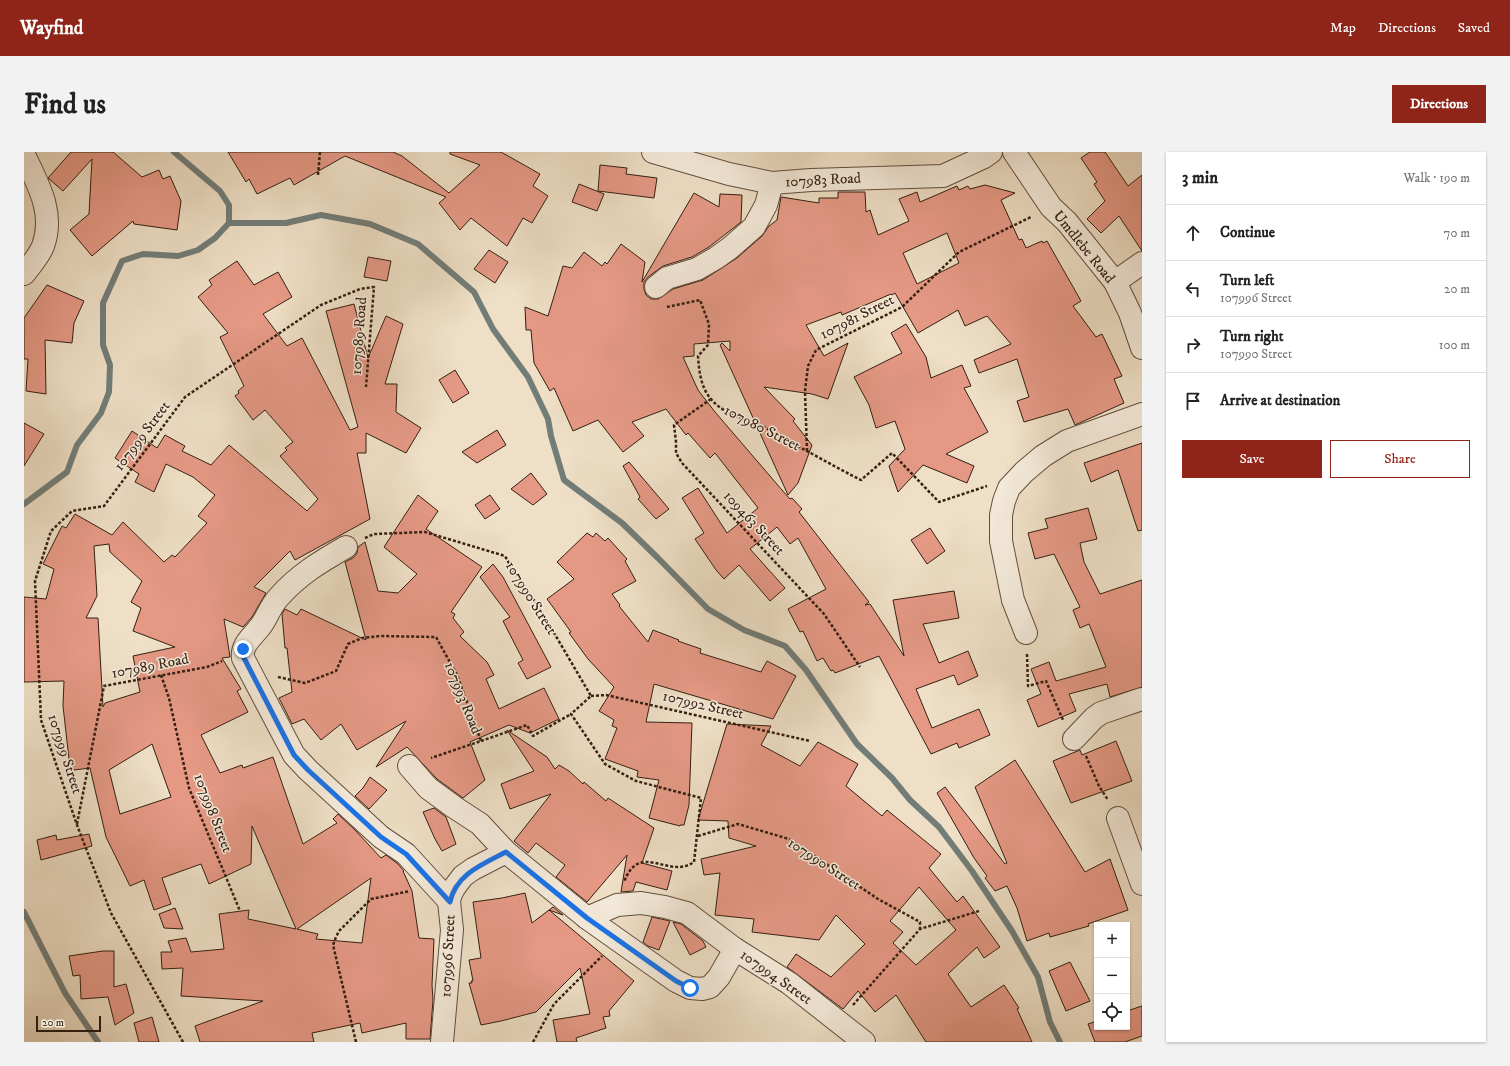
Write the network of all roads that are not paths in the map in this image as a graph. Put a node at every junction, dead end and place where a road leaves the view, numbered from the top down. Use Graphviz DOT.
graph roads {
  1 [pos="653,152"];
  2 [pos="991,152"];
  3 [pos="1014,152"];
  4 [pos="24,155"];
  5 [pos="772,182"];
  6 [pos="1142,263"];
  7 [pos="24,274"];
  8 [pos="1115,282"];
  9 [pos="656,287"];
  10 [pos="1142,348"];
  11 [pos="1142,414"];
  12 [pos="346,547"];
  13 [pos="1026,632"];
  14 [pos="1142,699"];
  15 [pos="1074,739"];
  16 [pos="409,766"];
  17 [pos="1118,818"];
  18 [pos="506,852"];
  19 [pos="1142,884"];
  20 [pos="442,894"];
  21 [pos="587,918"];
  22 [pos="735,949"];
  23 [pos="442,1042"];
  24 [pos="864,1042"];
  1 -- 5 [label="street, 107983 Road"];
  2 -- 5 [label="street, 107983 Road"];
  3 -- 8 [label="street, Umdlebe Road"];
  4 -- 7 [label="street"];
  5 -- 9 [label="street"];
  6 -- 8 [label="street"];
  8 -- 10 [label="street, Umdlebe Road"];
  11 -- 13 [label="street"];
  12 -- 20 [label="street"];
  14 -- 15 [label="street"];
  16 -- 18 [label="street"];
  17 -- 19 [label="street"];
  18 -- 20 [label="street, 107996 Street"];
  18 -- 21 [label="street"];
  20 -- 23 [label="street, 107996 Street"];
  21 -- 22 [label="street, 107994 Street"];
  21 -- 22 [label="street"];
  22 -- 24 [label="street, 107994 Street"];
}
